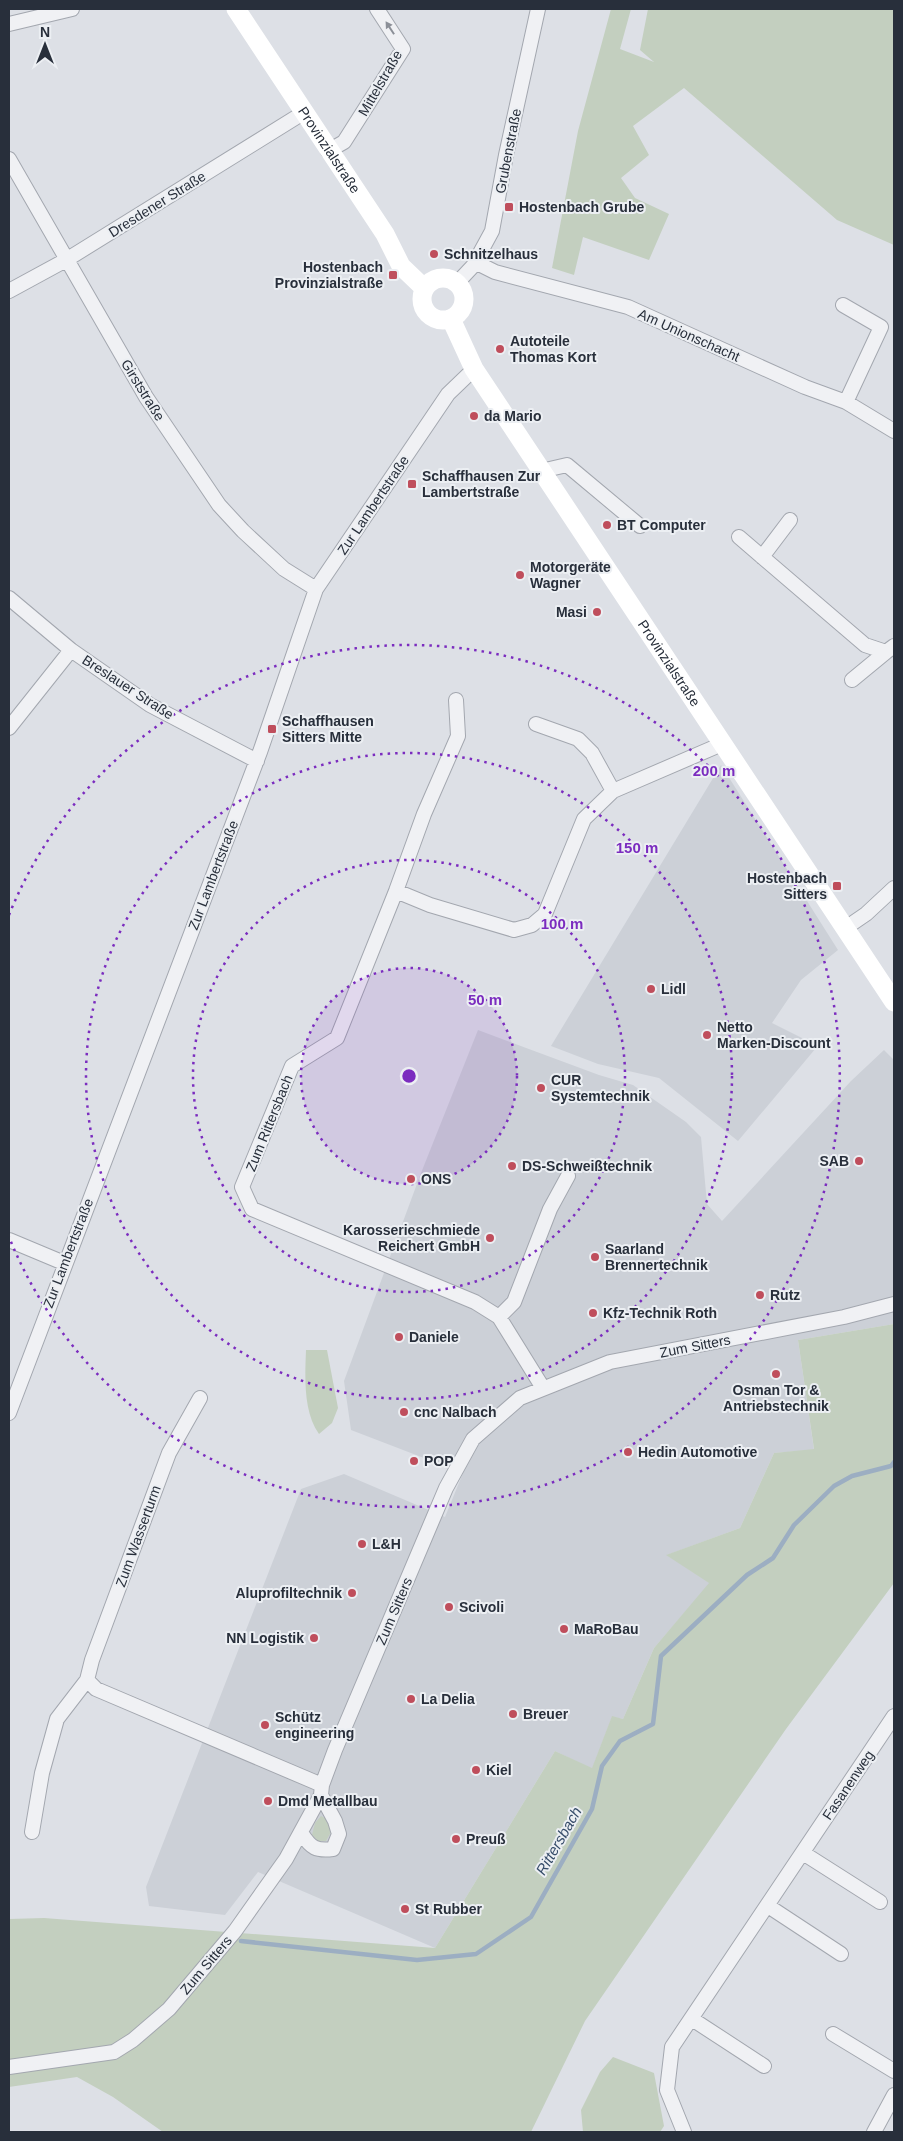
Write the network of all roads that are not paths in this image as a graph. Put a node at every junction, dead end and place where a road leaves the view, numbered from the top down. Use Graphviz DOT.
graph roads {
  1 [pos="72,9"];
  2 [pos="236,9"];
  3 [pos="377,9"];
  4 [pos="538,9"];
  5 [pos="9,24"];
  6 [pos="304,113"];
  7 [pos="328,151"];
  8 [pos="9,159"];
  9 [pos="66,260"];
  10 [pos="475,262"];
  11 [pos="457,283"];
  12 [pos="424,288"];
  13 [pos="9,291"];
  14 [pos="843,305"];
  15 [pos="451,319"];
  16 [pos="474,369"];
  17 [pos="846,402"];
  18 [pos="894,431"];
  19 [pos="542,471"];
  20 [pos="790,520"];
  21 [pos="640,526"];
  22 [pos="740,538"];
  23 [pos="762,557"];
  24 [pos="316,590"];
  25 [pos="9,598"];
  26 [pos="890,649"];
  27 [pos="71,650"];
  28 [pos="852,680"];
  29 [pos="456,700"];
  30 [pos="536,724"];
  31 [pos="9,728"];
  32 [pos="722,744"];
  33 [pos="256,761"];
  34 [pos="613,791"];
  35 [pos="894,888"];
  36 [pos="396,891"];
  37 [pos="847,927"];
  38 [pos="894,1002"];
  39 [pos="568,1176"];
  40 [pos="9,1240"];
  41 [pos="64,1263"];
  42 [pos="894,1304"];
  43 [pos="499,1317"];
  44 [pos="543,1388"];
  45 [pos="200,1398"];
  46 [pos="9,1413"];
  47 [pos="87,1680"];
  48 [pos="894,1716"];
  49 [pos="322,1790"];
  50 [pos="32,1832"];
  51 [pos="302,1834"];
  52 [pos="803,1854"];
  53 [pos="880,1902"];
  54 [pos="768,1906"];
  55 [pos="840,1954"];
  56 [pos="692,2019"];
  57 [pos="834,2034"];
  58 [pos="764,2066"];
  59 [pos="9,2067"];
  60 [pos="894,2071"];
  61 [pos="894,2096"];
  62 [pos="684,2132"];
  63 [pos="874,2132"];
  1 -- 5 [label="street"];
  2 -- 6 [label="street, Provinzialstraße"];
  7 -- 3 [label="street, Mittelstraße, one-way"];
  4 -- 10 [label="street, Grubenstraße"];
  6 -- 7 [label="street, Provinzialstraße"];
  6 -- 9 [label="street, Dresdener Straße"];
  7 -- 12 [label="street, Provinzialstraße"];
  8 -- 9 [label="street, Girststraße"];
  9 -- 13 [label="street, Dresdener Straße"];
  9 -- 24 [label="street, Girststraße"];
  10 -- 11 [label="street, Grubenstraße"];
  10 -- 17 [label="street, Am Unionschacht"];
  11 -- 12 [label="street"];
  11 -- 15 [label="street"];
  12 -- 15 [label="street"];
  14 -- 17 [label="street"];
  15 -- 16 [label="street, Provinzialstraße"];
  16 -- 19 [label="street, Provinzialstraße"];
  16 -- 24 [label="street, Zur Lambertstraße"];
  17 -- 18 [label="street, Am Unionschacht"];
  19 -- 21 [label="street"];
  19 -- 32 [label="street, Provinzialstraße"];
  20 -- 23 [label="street"];
  22 -- 23 [label="street"];
  23 -- 26 [label="street"];
  24 -- 33 [label="street, Zur Lambertstraße"];
  25 -- 27 [label="street, Breslauer Straße"];
  26 -- 28 [label="street"];
  27 -- 31 [label="street"];
  27 -- 33 [label="street, Breslauer Straße"];
  29 -- 36 [label="street, Zum Rittersbach"];
  30 -- 34 [label="street"];
  32 -- 34 [label="street"];
  32 -- 37 [label="street, Provinzialstraße"];
  33 -- 41 [label="street, Zur Lambertstraße"];
  34 -- 36 [label="street"];
  35 -- 37 [label="street"];
  36 -- 43 [label="street, Zum Rittersbach"];
  37 -- 38 [label="street, Provinzialstraße"];
  39 -- 43 [label="street"];
  40 -- 41 [label="street"];
  41 -- 46 [label="street, Zur Lambertstraße"];
  42 -- 44 [label="street, Zum Sitters"];
  43 -- 44 [label="street, Zum Rittersbach"];
  44 -- 49 [label="street, Zum Sitters"];
  45 -- 47 [label="street, Zum Wasserturm"];
  47 -- 49 [label="street"];
  47 -- 50 [label="street, Zum Wasserturm"];
  48 -- 52 [label="street, Fasanenweg"];
  49 -- 51 [label="street, Zum Sitters"];
  49 -- 51 [label="street"];
  51 -- 59 [label="street, Zum Sitters"];
  52 -- 53 [label="street"];
  52 -- 54 [label="street, Fasanenweg"];
  54 -- 55 [label="street"];
  54 -- 56 [label="street, Fasanenweg"];
  56 -- 58 [label="street"];
  56 -- 62 [label="street, Fasanenweg"];
  57 -- 60 [label="street"];
  61 -- 63 [label="street"];
}
